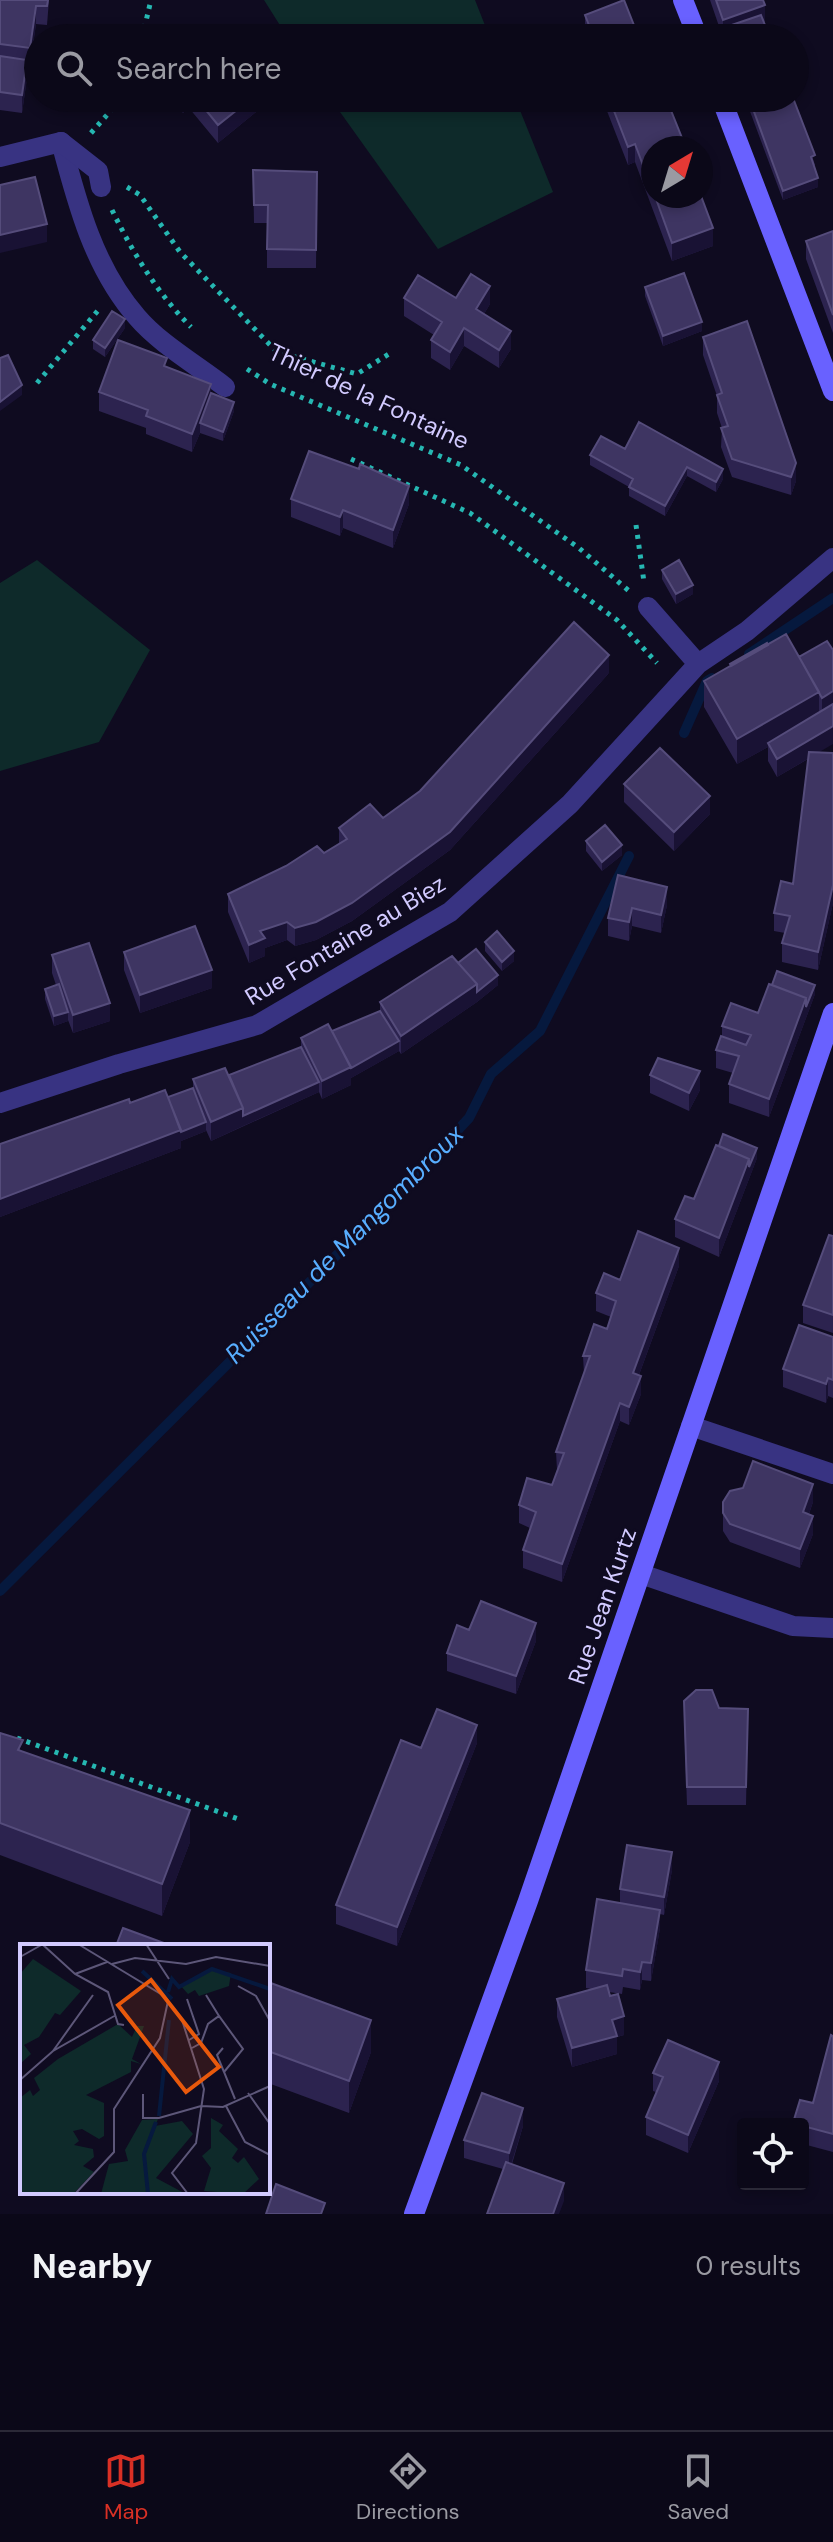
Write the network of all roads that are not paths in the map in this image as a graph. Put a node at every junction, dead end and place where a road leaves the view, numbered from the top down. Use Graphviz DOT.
graph roads {
  1 [pos="683,0"];
  2 [pos="692,24"];
  3 [pos="726,112"];
  4 [pos="61,142"];
  5 [pos="0,157"];
  6 [pos="99,179"];
  7 [pos="225,387"];
  8 [pos="833,391"];
  9 [pos="833,558"];
  10 [pos="648,607"];
  11 [pos="698,664"];
  12 [pos="833,1013"];
  13 [pos="0,1103"];
  14 [pos="691,1426"];
  15 [pos="833,1474"];
  16 [pos="641,1574"];
  17 [pos="833,1628"];
  18 [pos="414,2214"];
  1 -- 2 [label="main road"];
  3 -- 8 [label="main road"];
  4 -- 5 [label="street"];
  4 -- 6 [label="street"];
  4 -- 7 [label="street"];
  9 -- 11 [label="street, Rue Fontaine au Biez"];
  10 -- 11 [label="street"];
  11 -- 13 [label="street, Rue Fontaine au Biez"];
  12 -- 14 [label="main road, Rue Jean Kurtz"];
  14 -- 15 [label="street"];
  14 -- 16 [label="main road, Rue Jean Kurtz"];
  16 -- 17 [label="street"];
  16 -- 18 [label="main road, Rue Jean Kurtz"];
}
